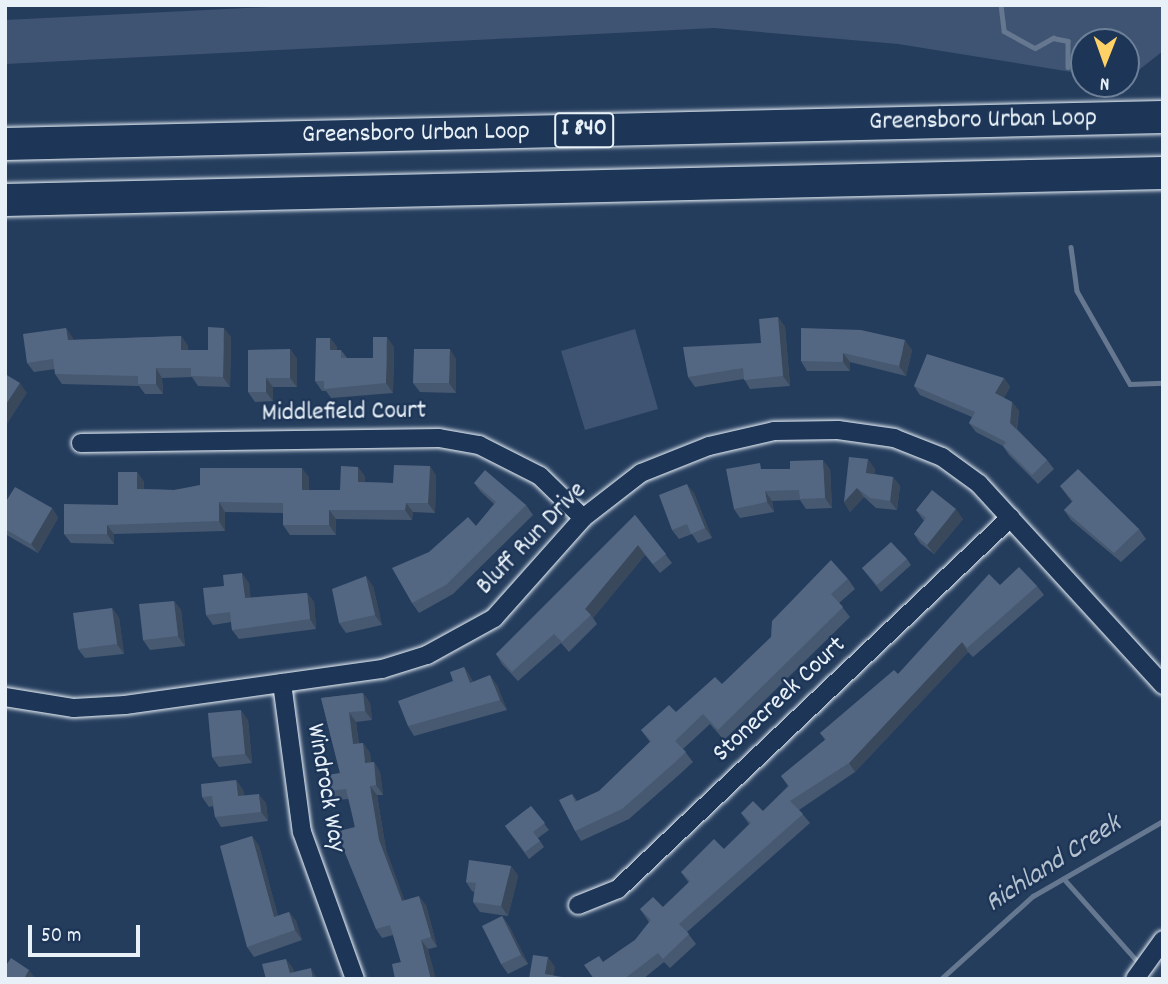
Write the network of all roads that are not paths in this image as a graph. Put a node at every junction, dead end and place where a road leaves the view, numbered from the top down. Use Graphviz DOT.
graph roads {
  1 [pos="1163,117"];
  2 [pos="5,144"];
  3 [pos="1163,173"];
  4 [pos="5,200"];
  5 [pos="81,443"];
  6 [pos="583,518"];
  7 [pos="1010,519"];
  8 [pos="282,683"];
  9 [pos="1163,685"];
  10 [pos="5,697"];
  11 [pos="578,905"];
  12 [pos="1163,940"];
  13 [pos="355,979"];
  14 [pos="1135,979"];
  1 -- 2 [label="highway, Greensboro Urban Loop / I 840"];
  3 -- 4 [label="highway, I 840"];
  5 -- 6 [label="street, Middlefield Court"];
  6 -- 7 [label="street, Bluff Run Drive"];
  6 -- 8 [label="street, Bluff Run Drive"];
  7 -- 9 [label="street, Bluff Run Drive"];
  7 -- 11 [label="street, Stonecreek Court"];
  8 -- 10 [label="street, Bluff Run Drive"];
  8 -- 13 [label="street, Windrock Way"];
  12 -- 14 [label="street"];
}
